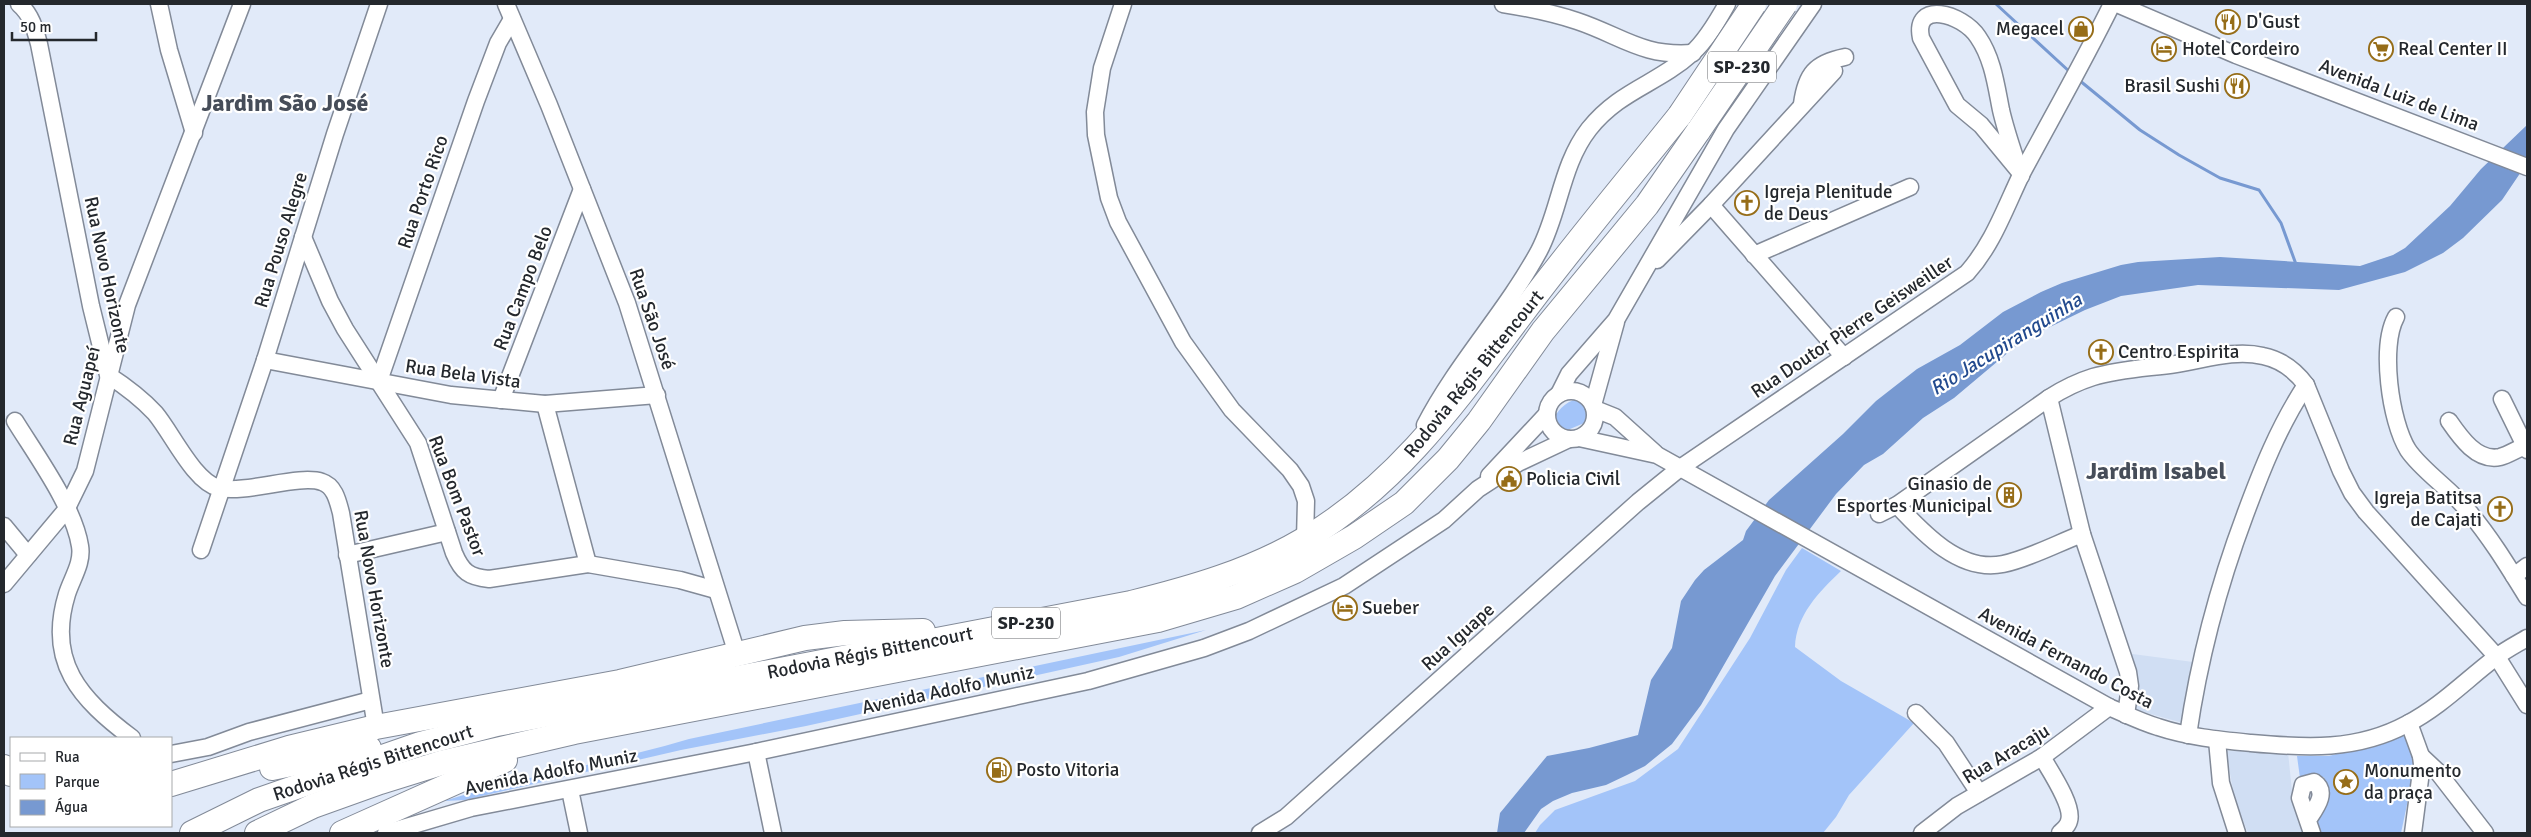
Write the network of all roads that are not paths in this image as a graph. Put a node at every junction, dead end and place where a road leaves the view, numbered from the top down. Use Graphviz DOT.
graph roads {
  1 [pos="19,4"];
  2 [pos="159,4"];
  3 [pos="242,4"];
  4 [pos="379,4"];
  5 [pos="1123,4"];
  6 [pos="1503,4"];
  7 [pos="1754,4"];
  8 [pos="2112,4"];
  9 [pos="2117,4"];
  10 [pos="1725,8"];
  11 [pos="1801,8"];
  12 [pos="509,11"];
  13 [pos="1693,53"];
  14 [pos="1778,53"];
  15 [pos="1845,58"];
  16 [pos="1834,71"];
  17 [pos="1753,92"];
  18 [pos="1802,104"];
  19 [pos="194,133"];
  20 [pos="2527,167"];
  21 [pos="2020,173"];
  22 [pos="1910,187"];
  23 [pos="582,189"];
  24 [pos="1711,205"];
  25 [pos="302,237"];
  26 [pos="1754,255"];
  27 [pos="1642,275"];
  28 [pos="2396,317"];
  29 [pos="1616,320"];
  30 [pos="1844,357"];
  31 [pos="265,360"];
  32 [pos="108,375"];
  33 [pos="379,381"];
  34 [pos="2306,384"];
  35 [pos="1559,394"];
  36 [pos="657,395"];
  37 [pos="2049,398"];
  38 [pos="2502,398"];
  39 [pos="501,400"];
  40 [pos="545,404"];
  41 [pos="1594,407"];
  42 [pos="1547,414"];
  43 [pos="2449,421"];
  44 [pos="15,422"];
  45 [pos="1574,438"];
  46 [pos="2526,448"];
  47 [pos="1657,455"];
  48 [pos="1410,456"];
  49 [pos="1680,468"];
  50 [pos="221,488"];
  51 [pos="1478,489"];
  52 [pos="1897,505"];
  53 [pos="66,510"];
  54 [pos="1879,514"];
  55 [pos="4,526"];
  56 [pos="447,532"];
  57 [pos="2082,534"];
  58 [pos="1305,539"];
  59 [pos="201,550"];
  60 [pos="28,554"];
  61 [pos="347,555"];
  62 [pos="588,564"];
  63 [pos="2527,566"];
  64 [pos="2514,576"];
  65 [pos="4,584"];
  66 [pos="716,590"];
  67 [pos="2527,596"];
  68 [pos="998,628"];
  69 [pos="2527,638"];
  70 [pos="737,654"];
  71 [pos="2497,657"];
  72 [pos="371,700"];
  73 [pos="2527,706"];
  74 [pos="2109,707"];
  75 [pos="1916,713"];
  76 [pos="2126,715"];
  77 [pos="2409,724"];
  78 [pos="376,727"];
  79 [pos="574,732"];
  80 [pos="2188,735"];
  81 [pos="131,737"];
  82 [pos="2217,740"];
  83 [pos="420,744"];
  84 [pos="756,752"];
  85 [pos="172,754"];
  86 [pos="2422,756"];
  87 [pos="2042,757"];
  88 [pos="175,783"];
  89 [pos="570,790"];
  90 [pos="1979,793"];
  91 [pos="192,833"];
  92 [pos="257,833"];
  93 [pos="342,833"];
  94 [pos="386,833"];
  95 [pos="580,833"];
  96 [pos="773,833"];
  97 [pos="1260,833"];
  98 [pos="1922,833"];
  99 [pos="2060,833"];
  100 [pos="2237,833"];
  101 [pos="2413,833"];
  102 [pos="2485,833"];
  1 -- 32 [label="street, Rua Novo Horizonte"];
  2 -- 19 [label="street"];
  3 -- 19 [label="street, Rua Aguapeí"];
  4 -- 25 [label="street, Rua Pouso Alegre"];
  5 -- 58 [label="street"];
  6 -- 13 [label="street"];
  7 -- 48 [label="highway, Rodovia Régis Bittencourt / SP-230, bridge"];
  8 -- 21 [label="street, Rua Doutor Pierre Geisweiller"];
  9 -- 20 [label="street, Avenida Luiz de Lima"];
  10 -- 13 [label="street"];
  10 -- 14 [label="street"];
  11 -- 14 [label="street"];
  11 -- 79 [label="highway, Rodovia Régis Bittencourt / SP-230, bridge"];
  12 -- 23 [label="street, Rua São José"];
  12 -- 33 [label="street, Rua Porto Rico"];
  13 -- 17 [label="street"];
  13 -- 48 [label="street"];
  14 -- 17 [label="street"];
  15 -- 18 [label="street"];
  16 -- 18 [label="street"];
  17 -- 27 [label="street"];
  18 -- 24 [label="street"];
  19 -- 32 [label="street, Rua Aguapeí"];
  21 -- 21 [label="street"];
  21 -- 30 [label="street, Rua Doutor Pierre Geisweiller"];
  22 -- 26 [label="street"];
  23 -- 36 [label="street, Rua São José"];
  23 -- 39 [label="street, Rua Campo Belo"];
  24 -- 26 [label="street"];
  24 -- 27 [label="street"];
  25 -- 31 [label="street, Rua Pouso Alegre"];
  25 -- 33 [label="street, Rua Bom Pastor"];
  26 -- 30 [label="street"];
  27 -- 29 [label="street"];
  28 -- 64 [label="street"];
  29 -- 35 [label="street"];
  29 -- 41 [label="street"];
  30 -- 49 [label="street, Rua Doutor Pierre Geisweiller"];
  31 -- 33 [label="street, Rua Bela Vista"];
  31 -- 50 [label="street, Rua Pouso Alegre"];
  32 -- 50 [label="street, Rua Novo Horizonte"];
  32 -- 53 [label="street, Rua Aguapeí"];
  33 -- 39 [label="street, Rua Bela Vista"];
  33 -- 56 [label="street, Rua Bom Pastor"];
  34 -- 37 [label="street"];
  34 -- 71 [label="street"];
  34 -- 80 [label="street"];
  35 -- 41 [label="street"];
  35 -- 42 [label="street"];
  36 -- 40 [label="street, Rua Bela Vista"];
  36 -- 66 [label="street, Rua São José"];
  37 -- 52 [label="street"];
  37 -- 57 [label="street"];
  38 -- 46 [label="street"];
  39 -- 40 [label="street, Rua Bela Vista"];
  40 -- 62 [label="street"];
  41 -- 45 [label="street"];
  41 -- 47 [label="street, Avenida Fernando Costa"];
  42 -- 45 [label="street"];
  42 -- 51 [label="street"];
  43 -- 46 [label="street"];
  44 -- 53 [label="street"];
  45 -- 47 [label="street, Avenida Fernando Costa"];
  45 -- 51 [label="street"];
  47 -- 49 [label="street, Avenida Fernando Costa"];
  48 -- 58 [label="highway, Rodovia Régis Bittencourt / SP-230"];
  49 -- 74 [label="street, Avenida Fernando Costa"];
  49 -- 97 [label="street, Rua Iguape"];
  50 -- 59 [label="street, Rua Pouso Alegre"];
  50 -- 61 [label="street, Rua Novo Horizonte"];
  51 -- 84 [label="street, Avenida Adolfo Muniz"];
  52 -- 54 [label="street"];
  52 -- 57 [label="street"];
  53 -- 60 [label="street, Rua Aguapeí"];
  53 -- 81 [label="street"];
  55 -- 60 [label="street"];
  56 -- 61 [label="street"];
  56 -- 62 [label="street, Rua Bom Pastor"];
  57 -- 76 [label="street"];
  58 -- 68 [label="highway, Rodovia Régis Bittencourt / SP-230"];
  60 -- 65 [label="street, Rua Aguapeí"];
  61 -- 72 [label="street, Rua Novo Horizonte"];
  62 -- 66 [label="street, Rua Bom Pastor"];
  63 -- 64 [label="street"];
  64 -- 67 [label="street"];
  66 -- 70 [label="street, Rua São José"];
  68 -- 70 [label="highway"];
  68 -- 83 [label="highway, Rodovia Régis Bittencourt / SP-230"];
  69 -- 71 [label="street, Avenida Fernando Costa"];
  70 -- 78 [label="highway"];
  71 -- 73 [label="street"];
  71 -- 77 [label="street, Avenida Fernando Costa"];
  72 -- 78 [label="street, Rua Novo Horizonte"];
  72 -- 85 [label="street"];
  74 -- 76 [label="street, Avenida Fernando Costa"];
  74 -- 87 [label="street, Rua Aracaju"];
  75 -- 90 [label="street"];
  76 -- 80 [label="street, Avenida Fernando Costa"];
  77 -- 82 [label="street, Avenida Fernando Costa"];
  77 -- 86 [label="street"];
  78 -- 88 [label="highway"];
  79 -- 92 [label="highway, Rodovia Régis Bittencourt / SP-230"];
  79 -- 93 [label="highway"];
  80 -- 82 [label="street, Avenida Fernando Costa"];
  82 -- 100 [label="street"];
  83 -- 88 [label="highway"];
  83 -- 91 [label="highway, Rodovia Régis Bittencourt / SP-230"];
  84 -- 89 [label="street, Avenida Adolfo Muniz"];
  84 -- 96 [label="street"];
  86 -- 101 [label="street"];
  86 -- 102 [label="street"];
  87 -- 90 [label="street, Rua Aracaju"];
  87 -- 99 [label="street"];
  89 -- 94 [label="street, Avenida Adolfo Muniz"];
  89 -- 95 [label="street"];
  90 -- 98 [label="street, Rua Aracaju"];
}
